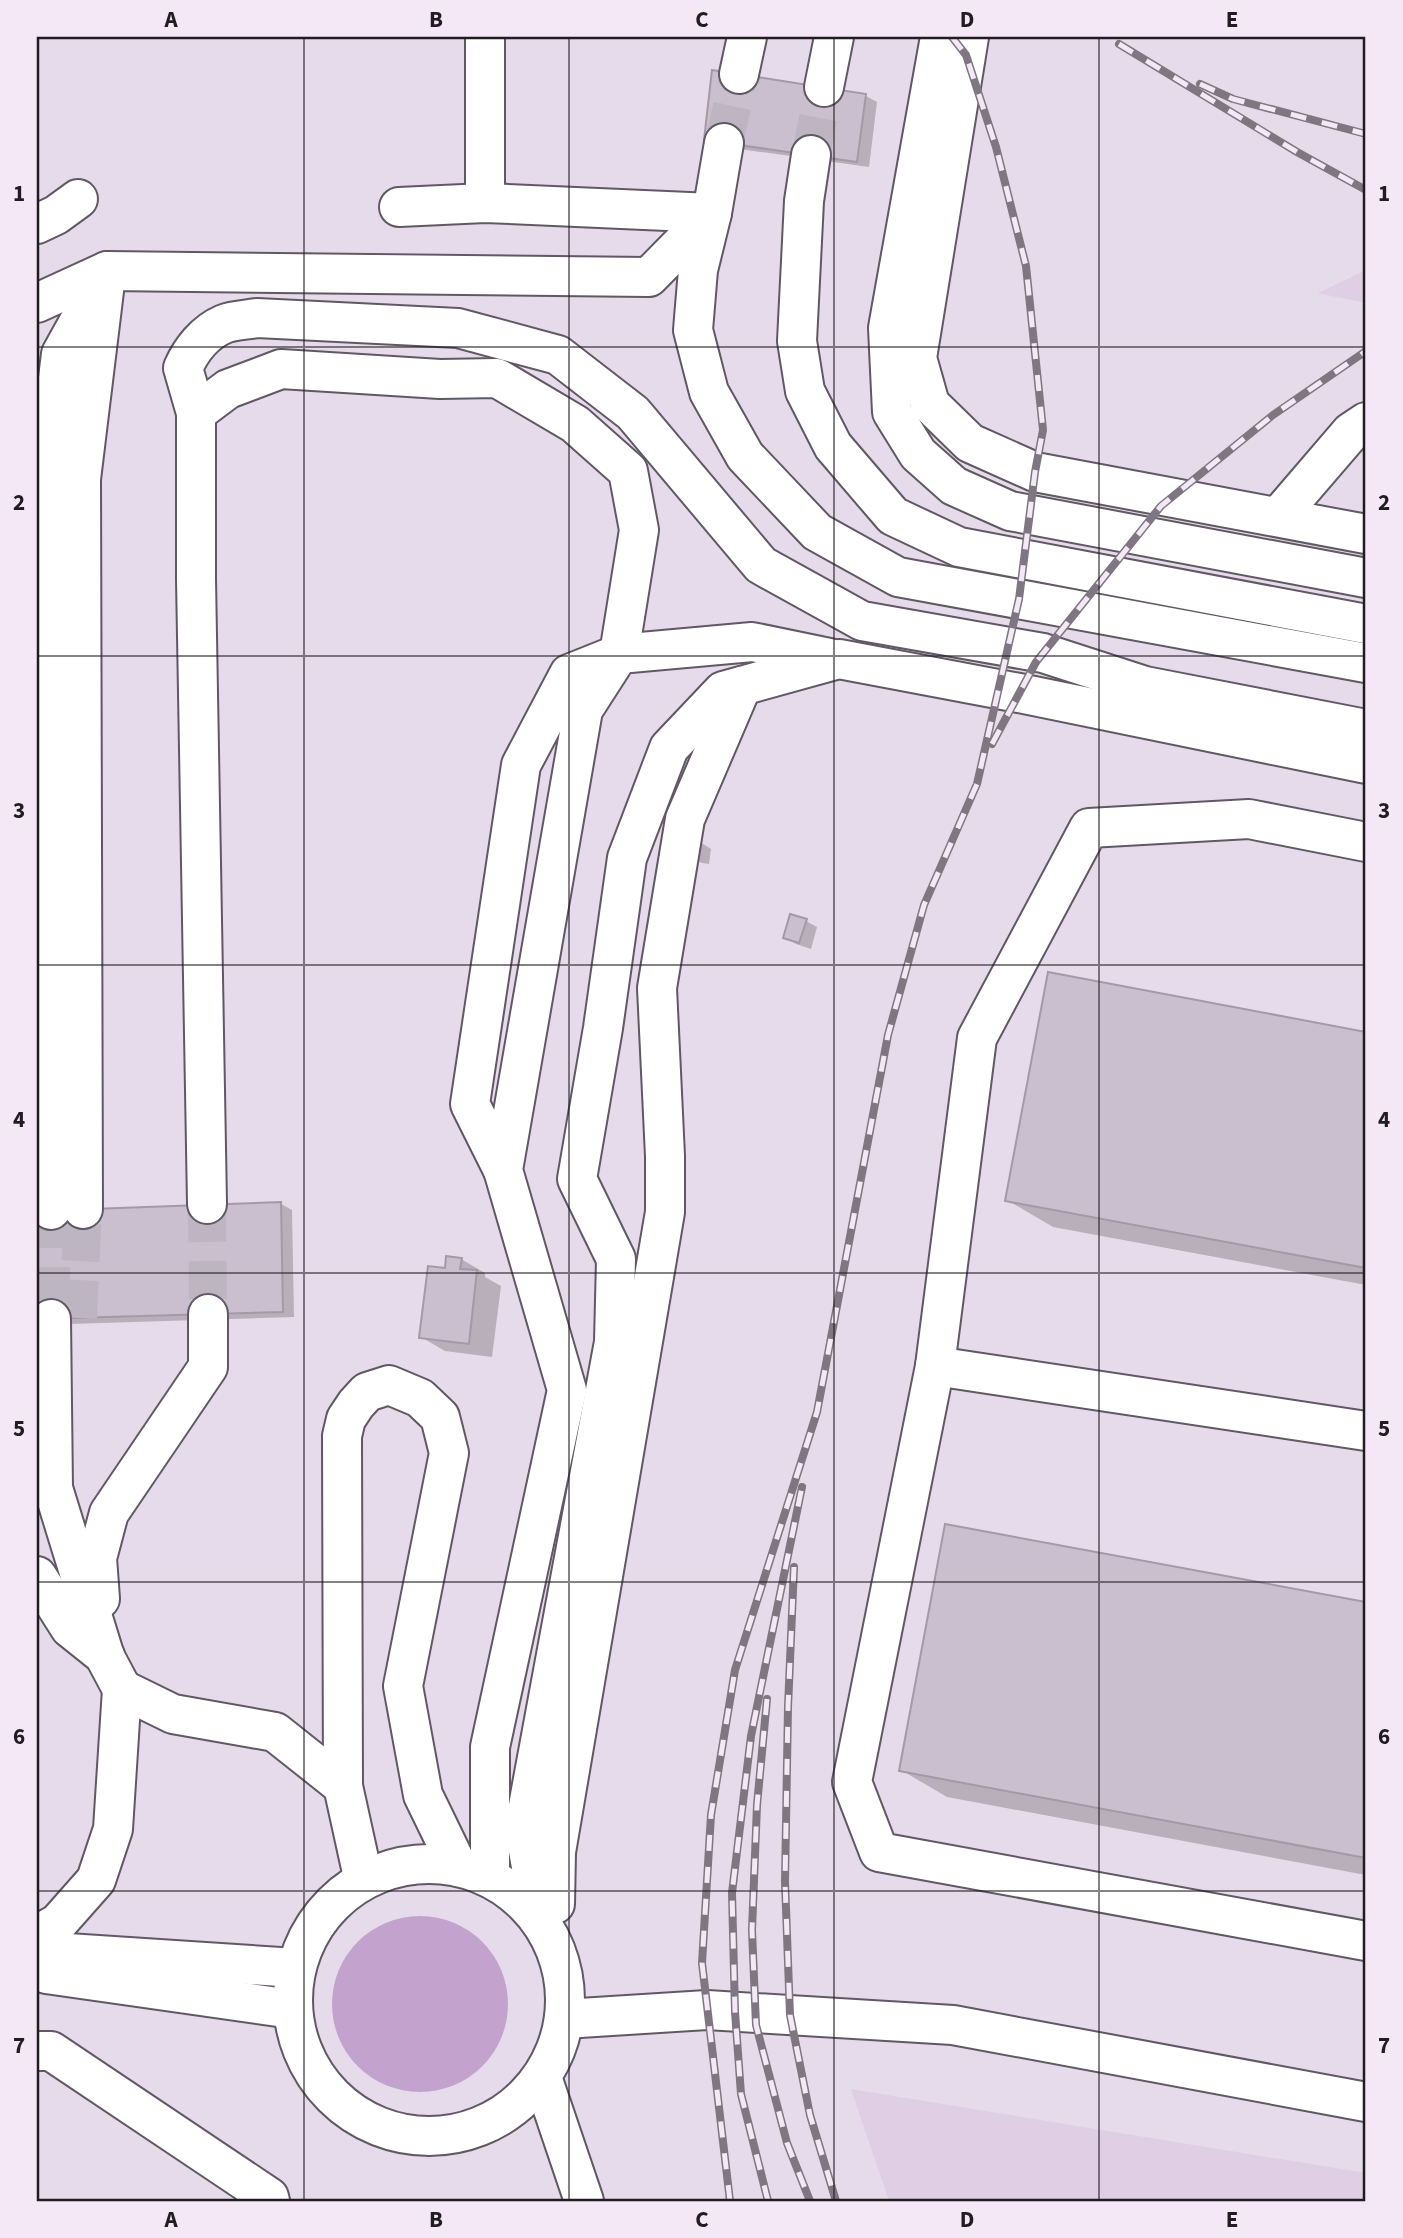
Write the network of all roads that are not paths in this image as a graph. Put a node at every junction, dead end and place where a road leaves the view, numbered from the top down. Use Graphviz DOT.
graph roads {
  1 [pos="485,37"];
  2 [pos="747,37"];
  3 [pos="834,37"];
  4 [pos="940,37"];
  5 [pos="969,37"];
  6 [pos="739,74"];
  7 [pos="824,88"];
  8 [pos="724,143"];
  9 [pos="811,155"];
  10 [pos="78,199"];
  11 [pos="485,203"];
  12 [pos="399,208"];
  13 [pos="712,213"];
  14 [pos="37,224"];
  15 [pos="107,271"];
  16 [pos="37,303"];
  17 [pos="196,413"];
  18 [pos="1366,422"];
  19 [pos="1278,517"];
  20 [pos="1366,534"];
  21 [pos="1366,578"];
  22 [pos="1366,624"];
  23 [pos="619,654"];
  24 [pos="839,659"];
  25 [pos="1366,663"];
  26 [pos="743,686"];
  27 [pos="1366,729"];
  28 [pos="1366,764"];
  29 [pos="1366,842"];
  30 [pos="503,1170"];
  31 [pos="207,1204"];
  32 [pos="67,1210"];
  33 [pos="208,1314"];
  34 [pos="65,1318"];
  35 [pos="935,1366"];
  36 [pos="1366,1431"];
  37 [pos="37,1576"];
  38 [pos="114,1673"];
  39 [pos="342,1786"];
  40 [pos="474,1873"];
  41 [pos="363,1877"];
  42 [pos="547,1933"];
  43 [pos="37,1934"];
  44 [pos="1366,1941"];
  45 [pos="37,1951"];
  46 [pos="296,1968"];
  47 [pos="37,1973"];
  48 [pos="292,2009"];
  49 [pos="564,2019"];
  50 [pos="44,2051"];
  51 [pos="542,2077"];
  52 [pos="1366,2102"];
  53 [pos="270,2201"];
  54 [pos="584,2201"];
  1 -- 11 [label="lane"];
  2 -- 6 [label="lane"];
  3 -- 7 [label="lane"];
  4 -- 21 [label="lane"];
  5 -- 19 [label="lane"];
  8 -- 13 [label="lane"];
  9 -- 22 [label="lane"];
  10 -- 14 [label="lane"];
  11 -- 12 [label="lane"];
  11 -- 13 [label="lane"];
  13 -- 15 [label="lane"];
  13 -- 25 [label="lane"];
  15 -- 16 [label="lane"];
  15 -- 32 [label="lane"];
  17 -- 23 [label="lane"];
  17 -- 27 [label="lane"];
  17 -- 31 [label="lane"];
  18 -- 19 [label="lane"];
  19 -- 20 [label="lane"];
  23 -- 24 [label="lane"];
  23 -- 30 [label="lane"];
  23 -- 30 [label="lane"];
  24 -- 26 [label="lane"];
  24 -- 28 [label="lane"];
  26 -- 42 [label="lane"];
  26 -- 42 [label="lane"];
  29 -- 35 [label="lane"];
  30 -- 40 [label="lane"];
  33 -- 38 [label="lane"];
  34 -- 38 [label="lane"];
  35 -- 36 [label="lane"];
  35 -- 44 [label="lane"];
  37 -- 38 [label="lane"];
  38 -- 39 [label="lane"];
  38 -- 43 [label="lane"];
  39 -- 40 [label="lane"];
  39 -- 41 [label="lane"];
  40 -- 41 [label="lane"];
  40 -- 42 [label="lane"];
  41 -- 46 [label="lane"];
  42 -- 49 [label="lane"];
  45 -- 46 [label="lane"];
  46 -- 48 [label="lane"];
  47 -- 48 [label="lane"];
  48 -- 51 [label="lane"];
  49 -- 51 [label="lane"];
  49 -- 52 [label="lane"];
  50 -- 53 [label="lane"];
  51 -- 54 [label="lane"];
}
